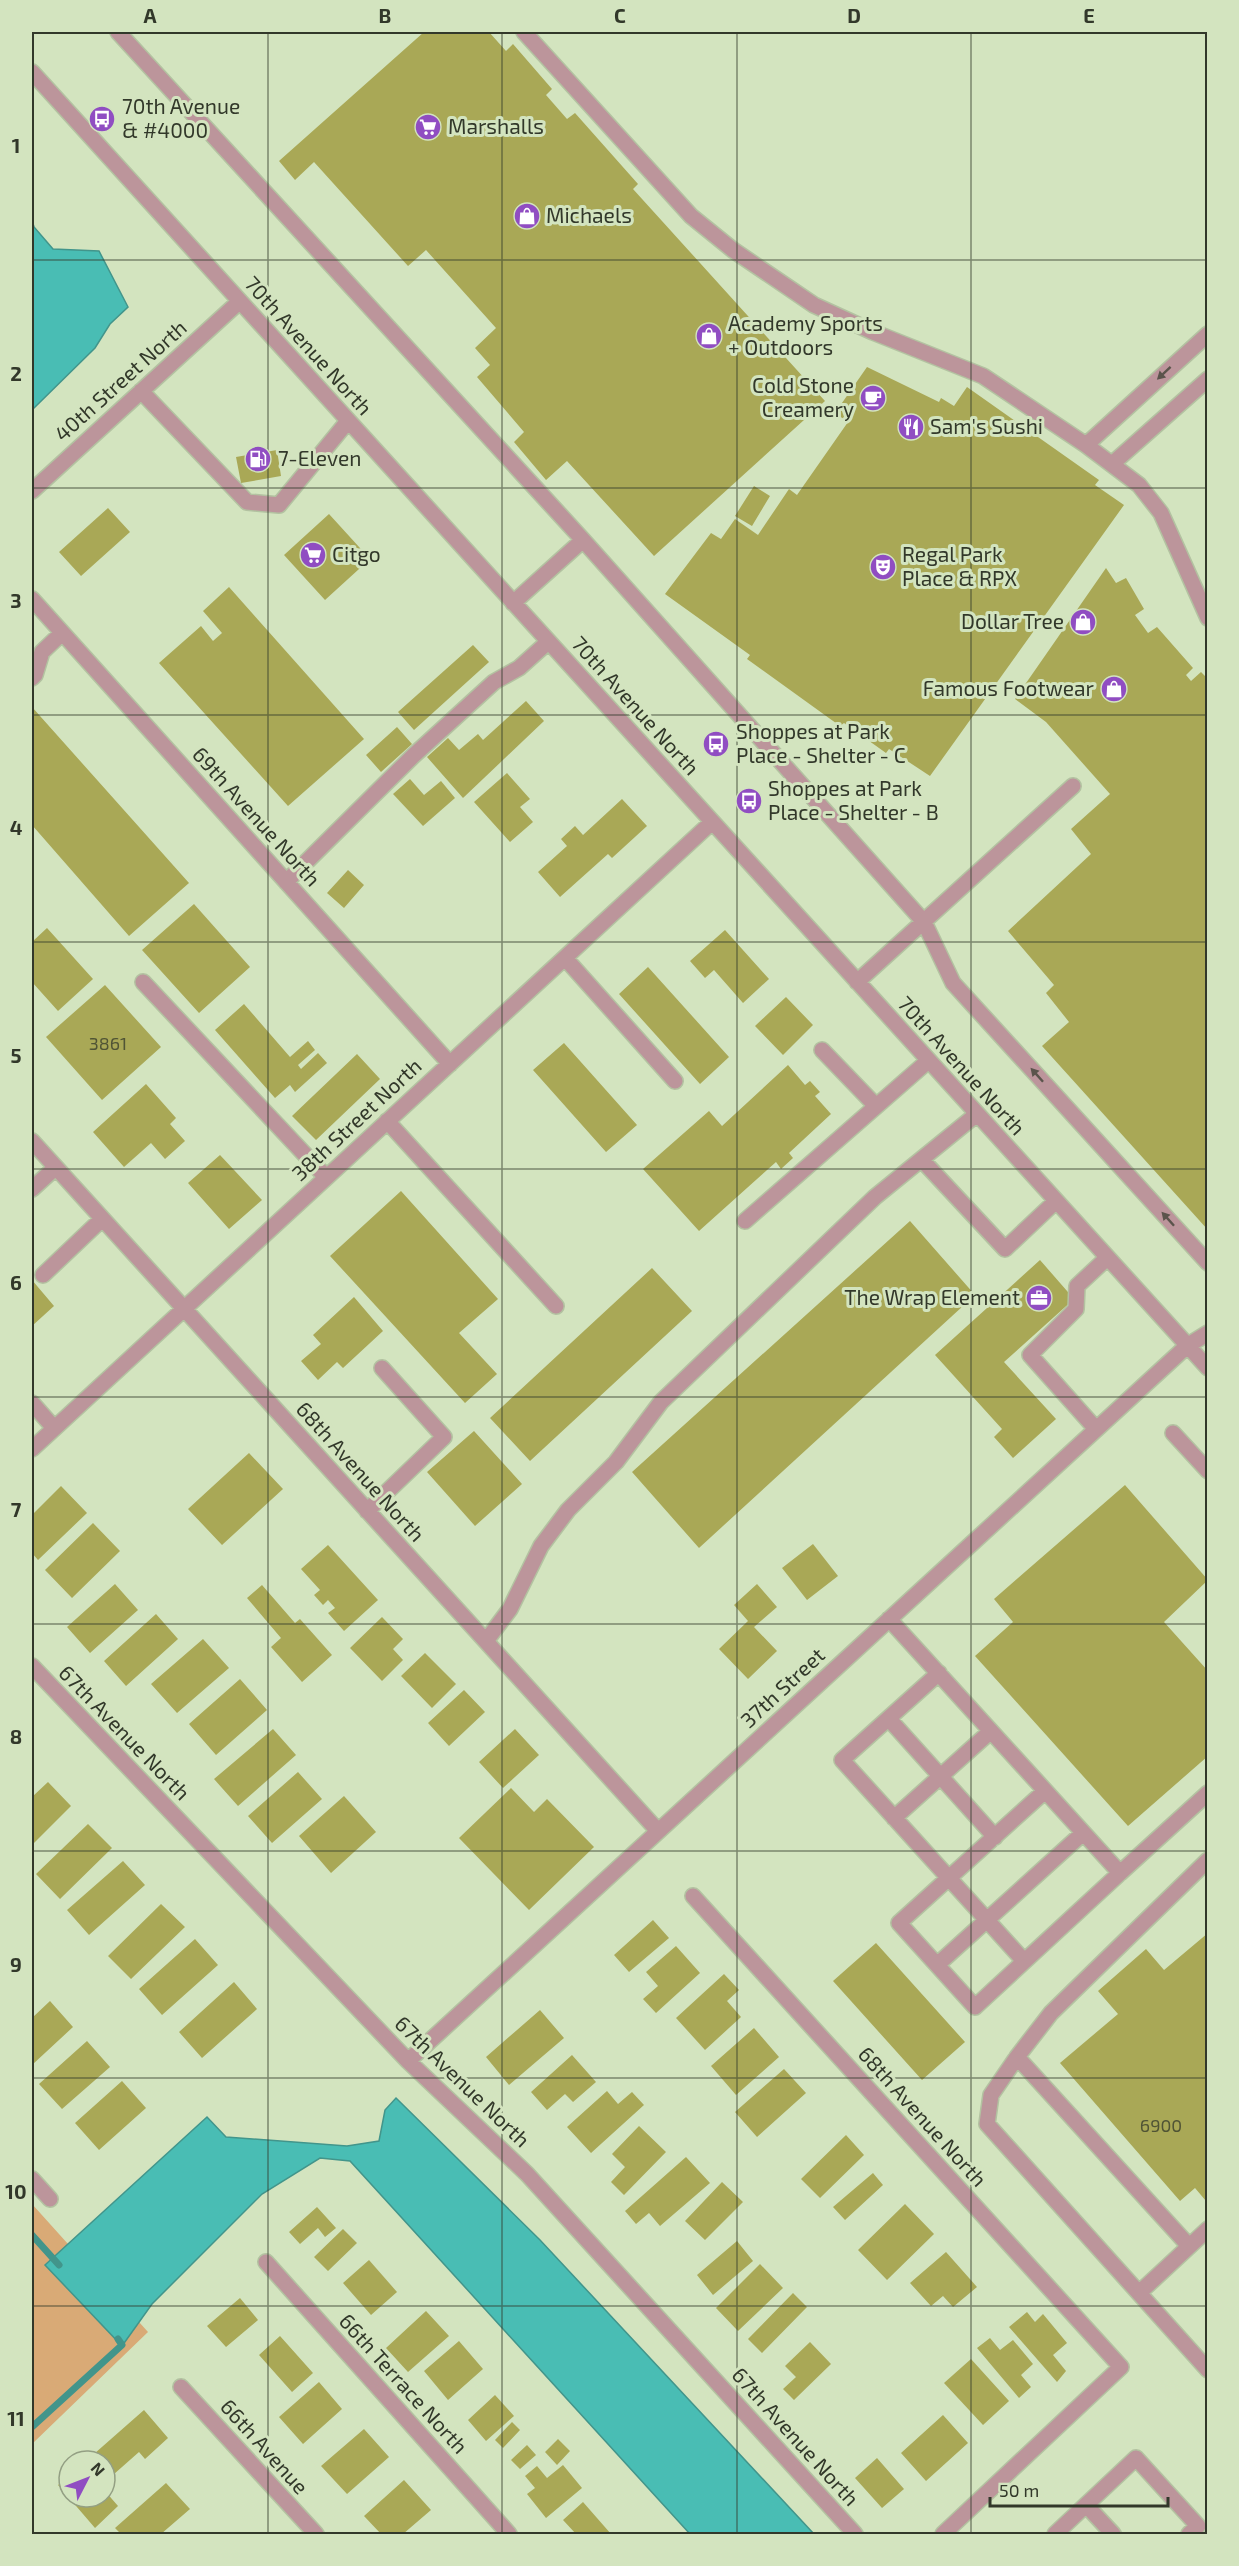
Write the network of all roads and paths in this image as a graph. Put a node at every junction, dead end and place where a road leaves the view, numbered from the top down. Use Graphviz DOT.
graph roads {
  1 [pos="118,32"];
  2 [pos="524,32"];
  3 [pos="32,72"];
  4 [pos="240,302"];
  5 [pos="1208,334"];
  6 [pos="1208,378"];
  7 [pos="141,391"];
  8 [pos="348,421"];
  9 [pos="1086,445"];
  10 [pos="1112,464"];
  11 [pos="32,491"];
  12 [pos="583,540"];
  13 [pos="32,599"];
  14 [pos="513,603"];
  15 [pos="1208,618"];
  16 [pos="62,633"];
  17 [pos="548,642"];
  18 [pos="32,678"];
  19 [pos="1073,786"];
  20 [pos="712,822"];
  21 [pos="286,882"];
  22 [pos="924,922"];
  23 [pos="565,958"];
  24 [pos="143,981"];
  25 [pos="857,982"];
  26 [pos="822,1050"];
  27 [pos="928,1061"];
  28 [pos="450,1064"];
  29 [pos="675,1081"];
  30 [pos="876,1106"];
  31 [pos="976,1114"];
  32 [pos="387,1121"];
  33 [pos="32,1141"];
  34 [pos="922,1160"];
  35 [pos="55,1168"];
  36 [pos="326,1178"];
  37 [pos="32,1189"];
  38 [pos="1056,1201"];
  39 [pos="102,1219"];
  40 [pos="745,1221"];
  41 [pos="1107,1258"];
  42 [pos="1208,1263"];
  43 [pos="43,1275"];
  44 [pos="556,1306"];
  45 [pos="184,1309"];
  46 [pos="1208,1333"];
  47 [pos="1187,1346"];
  48 [pos="382,1368"];
  49 [pos="1208,1368"];
  50 [pos="32,1403"];
  51 [pos="54,1428"];
  52 [pos="1096,1429"];
  53 [pos="1173,1433"];
  54 [pos="32,1449"];
  55 [pos="1208,1471"];
  56 [pos="367,1511"];
  57 [pos="889,1619"];
  58 [pos="486,1641"];
  59 [pos="32,1666"];
  60 [pos="939,1673"];
  61 [pos="889,1719"];
  62 [pos="991,1731"];
  63 [pos="940,1776"];
  64 [pos="1045,1791"];
  65 [pos="1208,1793"];
  66 [pos="894,1818"];
  67 [pos="658,1832"];
  68 [pos="1083,1833"];
  69 [pos="994,1837"];
  70 [pos="1208,1860"];
  71 [pos="1120,1873"];
  72 [pos="948,1878"];
  73 [pos="693,1896"];
  74 [pos="987,1921"];
  75 [pos="1024,1961"];
  76 [pos="937,1965"];
  77 [pos="1017,2057"];
  78 [pos="408,2061"];
  79 [pos="32,2179"];
  80 [pos="50,2199"];
  81 [pos="1208,2229"];
  82 [pos="1189,2246"];
  83 [pos="266,2262"];
  84 [pos="1139,2293"];
  85 [pos="1208,2370"];
  86 [pos="181,2387"];
  87 [pos="1086,2505"];
  88 [pos="316,2535"];
  89 [pos="509,2535"];
  90 [pos="855,2535"];
  91 [pos="943,2535"];
  92 [pos="1055,2535"];
  93 [pos="1113,2535"];
  94 [pos="1189,2535"];
  1 -- 12 [label="street"];
  2 -- 9 [label="street"];
  3 -- 4 [label="street, 70th Avenue North"];
  4 -- 7 [label="street, 40th Street North"];
  4 -- 8 [label="street, 70th Avenue North"];
  5 -- 9 [label="street, one-way"];
  6 -- 10 [label="street"];
  7 -- 8 [label="street"];
  7 -- 11 [label="street, 40th Street North"];
  8 -- 14 [label="street, 70th Avenue North"];
  9 -- 10 [label="street"];
  10 -- 15 [label="street"];
  12 -- 14 [label="street"];
  12 -- 22 [label="street"];
  13 -- 16 [label="street, 69th Avenue North"];
  14 -- 17 [label="street, 70th Avenue North"];
  16 -- 18 [label="street"];
  16 -- 21 [label="street, 69th Avenue North"];
  17 -- 20 [label="street, 70th Avenue North"];
  17 -- 21 [label="street"];
  19 -- 22 [label="street"];
  20 -- 23 [label="street, 38th Street North"];
  20 -- 25 [label="street, 70th Avenue North"];
  21 -- 28 [label="street, 69th Avenue North"];
  22 -- 25 [label="street"];
  42 -- 22 [label="street, one-way"];
  23 -- 28 [label="street, 38th Street North"];
  23 -- 29 [label="street"];
  24 -- 36 [label="street"];
  25 -- 27 [label="street, 70th Avenue North"];
  26 -- 30 [label="street"];
  27 -- 30 [label="street"];
  27 -- 31 [label="street, 70th Avenue North"];
  28 -- 32 [label="street, 38th Street North"];
  30 -- 40 [label="street"];
  31 -- 34 [label="street"];
  31 -- 38 [label="street, 70th Avenue North"];
  32 -- 36 [label="street, 38th Street North"];
  32 -- 44 [label="street"];
  33 -- 35 [label="street, 68th Avenue North"];
  34 -- 38 [label="street"];
  34 -- 58 [label="street"];
  35 -- 37 [label="street"];
  35 -- 39 [label="street, 68th Avenue North"];
  36 -- 45 [label="street, 38th Street North"];
  38 -- 41 [label="street, 70th Avenue North"];
  39 -- 43 [label="street"];
  39 -- 45 [label="street, 68th Avenue North"];
  41 -- 47 [label="street, 70th Avenue North"];
  41 -- 52 [label="street"];
  45 -- 51 [label="street, 38th Street North"];
  45 -- 56 [label="street, 68th Avenue North"];
  46 -- 47 [label="street, 37th Street"];
  47 -- 49 [label="street, 70th Avenue North"];
  47 -- 52 [label="street, 37th Street"];
  48 -- 56 [label="street"];
  50 -- 51 [label="street"];
  51 -- 54 [label="street, 38th Street North"];
  52 -- 57 [label="street, 37th Street"];
  53 -- 55 [label="street"];
  56 -- 58 [label="street, 68th Avenue North"];
  57 -- 60 [label="street"];
  57 -- 67 [label="street, 37th Street"];
  58 -- 67 [label="street, 68th Avenue North"];
  59 -- 78 [label="street, 67th Avenue North"];
  60 -- 61 [label="street"];
  60 -- 62 [label="street"];
  61 -- 63 [label="street"];
  61 -- 66 [label="street"];
  62 -- 63 [label="street"];
  62 -- 64 [label="street"];
  63 -- 66 [label="street"];
  63 -- 69 [label="street"];
  64 -- 68 [label="street"];
  64 -- 69 [label="street"];
  65 -- 71 [label="street"];
  66 -- 72 [label="street"];
  67 -- 78 [label="street, 37th Street"];
  68 -- 71 [label="street"];
  68 -- 74 [label="street"];
  69 -- 72 [label="street"];
  70 -- 77 [label="street"];
  71 -- 75 [label="street"];
  72 -- 74 [label="street"];
  72 -- 76 [label="street"];
  73 -- 91 [label="street, 68th Avenue North"];
  74 -- 75 [label="street"];
  74 -- 76 [label="street"];
  75 -- 76 [label="street"];
  77 -- 82 [label="street"];
  77 -- 84 [label="street"];
  78 -- 90 [label="street, 67th Avenue North"];
  79 -- 80 [label="street"];
  81 -- 82 [label="street"];
  82 -- 84 [label="street"];
  83 -- 89 [label="street, 66th Terrace North"];
  84 -- 85 [label="street"];
  86 -- 88 [label="street, 66th Avenue"];
  87 -- 92 [label="street"];
  87 -- 93 [label="street"];
  87 -- 94 [label="street"];
}
